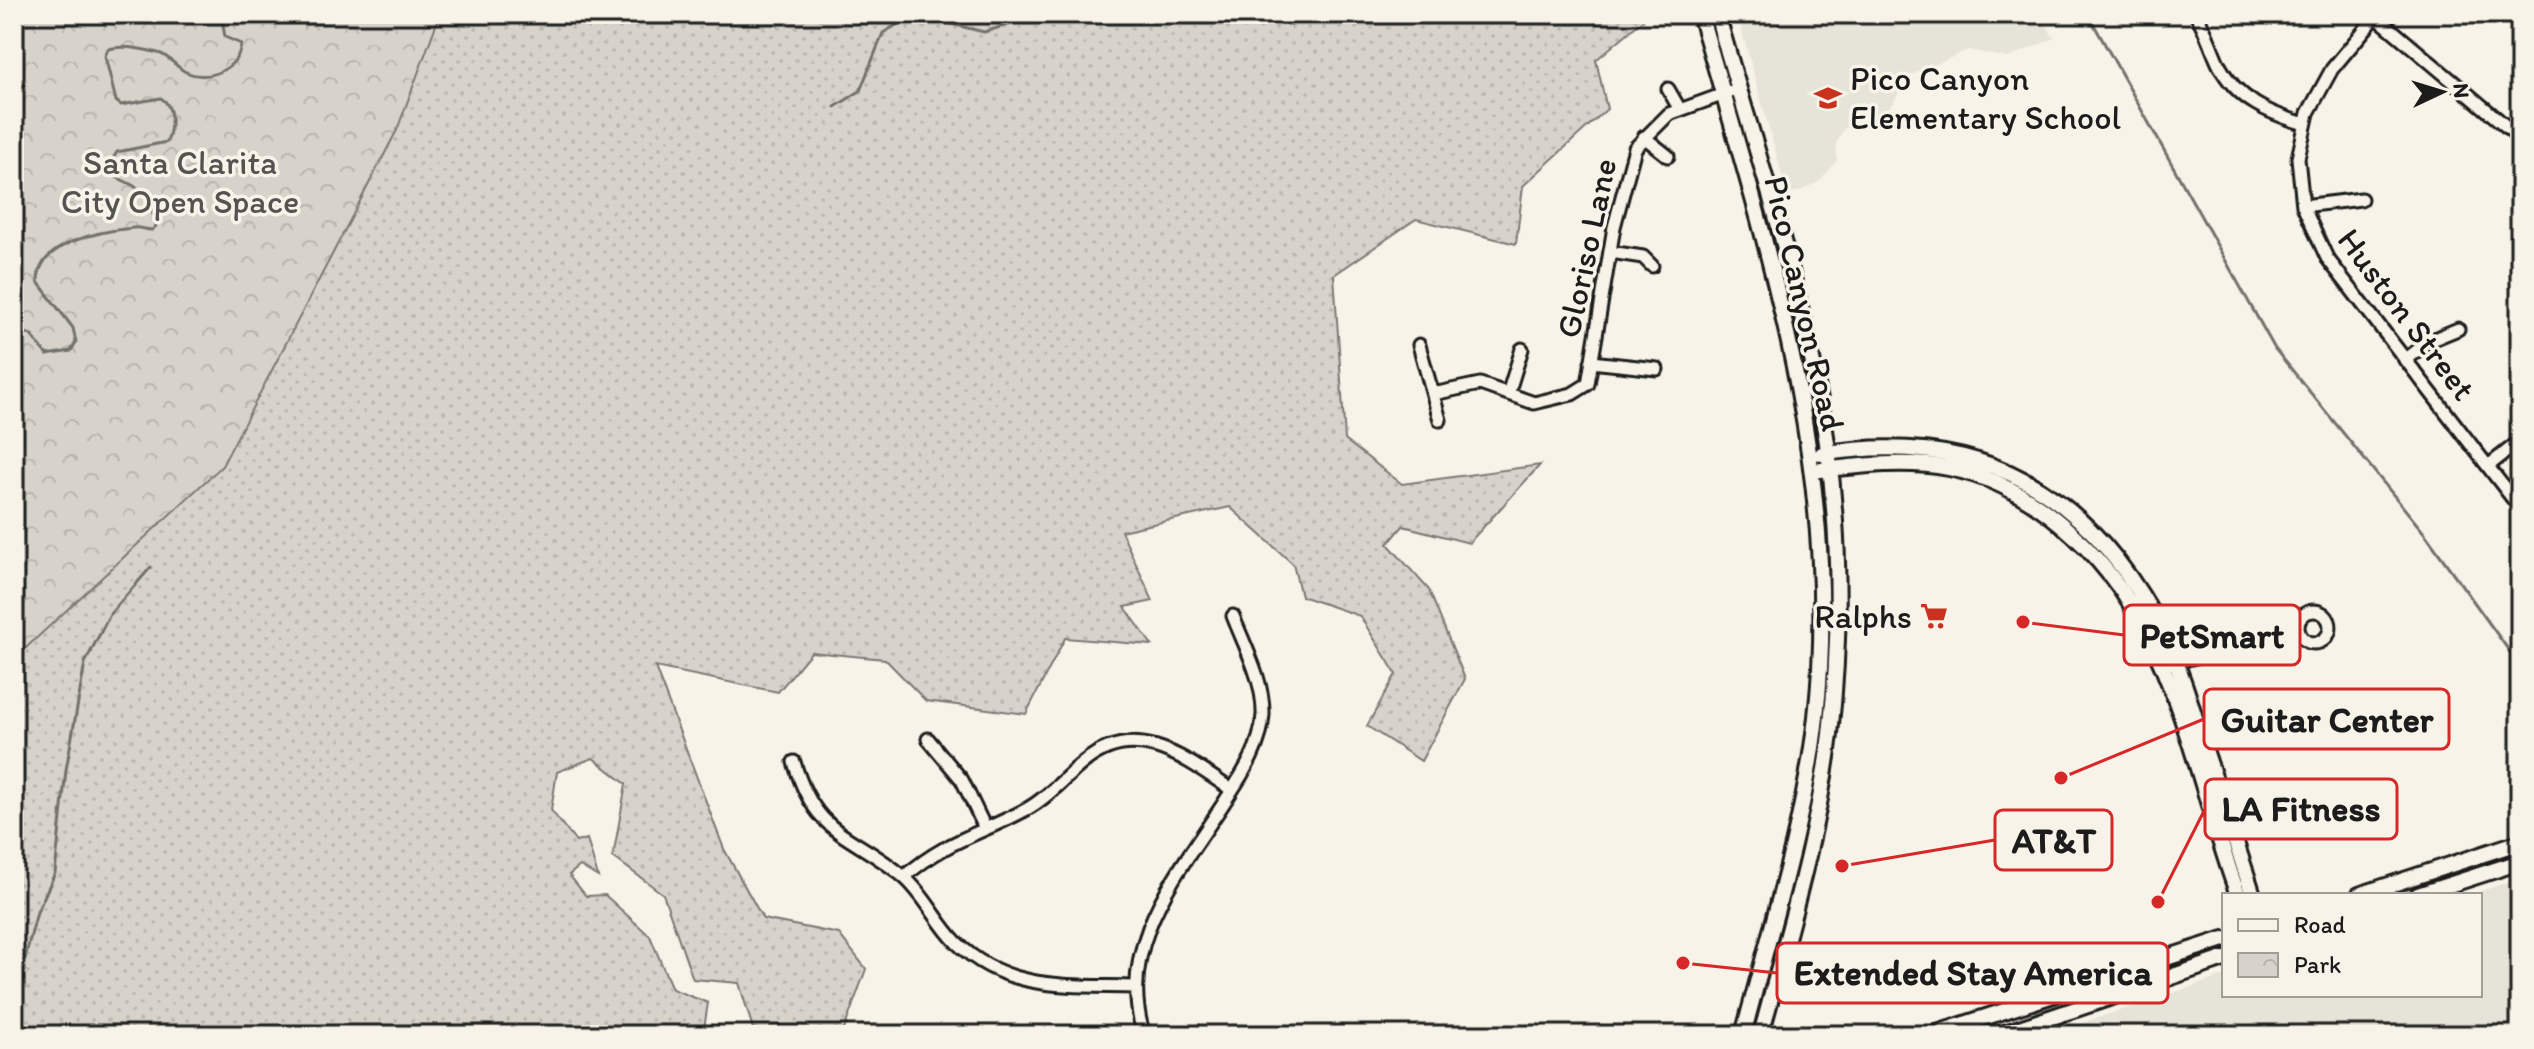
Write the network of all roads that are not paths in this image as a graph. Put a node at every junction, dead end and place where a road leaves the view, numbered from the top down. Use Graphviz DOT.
graph roads {
  1 [pos="1700,14"];
  2 [pos="1717,14"];
  3 [pos="2196,14"];
  4 [pos="2375,15"];
  5 [pos="1668,89"];
  6 [pos="1738,89"];
  7 [pos="1723,94"];
  8 [pos="1679,108"];
  9 [pos="2305,124"];
  10 [pos="1644,137"];
  11 [pos="2520,138"];
  12 [pos="1668,156"];
  13 [pos="2361,199"];
  14 [pos="2303,206"];
  15 [pos="1610,252"];
  16 [pos="1652,266"];
  17 [pos="2458,329"];
  18 [pos="1419,345"];
  19 [pos="1522,349"];
  20 [pos="2405,360"];
  21 [pos="1591,362"];
  22 [pos="1657,369"];
  23 [pos="1433,394"];
  24 [pos="1508,394"];
  25 [pos="1440,420"];
  26 [pos="2520,441"];
  27 [pos="1828,453"];
  28 [pos="1811,464"];
  29 [pos="2488,466"];
  30 [pos="1830,469"];
  31 [pos="2520,508"];
  32 [pos="1233,616"];
  33 [pos="2298,632"];
  34 [pos="2168,663"];
  35 [pos="928,739"];
  36 [pos="794,762"];
  37 [pos="1232,790"];
  38 [pos="985,828"];
  39 [pos="2520,842"];
  40 [pos="2520,862"];
  41 [pos="904,877"];
  42 [pos="2237,893"];
  43 [pos="2252,893"];
  44 [pos="2365,893"];
  45 [pos="2424,893"];
  46 [pos="2222,940"];
  47 [pos="2222,960"];
  48 [pos="1135,987"];
  49 [pos="1144,1035"];
  50 [pos="1743,1035"];
  51 [pos="1761,1035"];
  52 [pos="1931,1035"];
  53 [pos="1999,1035"];
  1 -- 7 [label="main road, Pico Canyon Road"];
  2 -- 6 [label="main road, Pico Canyon Road"];
  3 -- 9 [label="street"];
  4 -- 9 [label="street, Huston Street"];
  4 -- 11 [label="street"];
  5 -- 8 [label="street"];
  6 -- 7 [label="street, Gloriso Lane"];
  6 -- 27 [label="main road, Pico Canyon Road"];
  7 -- 8 [label="street, Gloriso Lane"];
  7 -- 28 [label="main road, Pico Canyon Road"];
  8 -- 10 [label="street, Gloriso Lane"];
  9 -- 14 [label="street, Huston Street"];
  10 -- 12 [label="street"];
  10 -- 15 [label="street, Gloriso Lane"];
  13 -- 14 [label="street"];
  14 -- 20 [label="street, Huston Street"];
  15 -- 16 [label="street"];
  15 -- 21 [label="street, Gloriso Lane"];
  17 -- 20 [label="street"];
  18 -- 23 [label="street"];
  19 -- 24 [label="street"];
  20 -- 29 [label="street, Huston Street"];
  21 -- 22 [label="street"];
  21 -- 24 [label="street, Gloriso Lane"];
  23 -- 24 [label="street"];
  23 -- 25 [label="street"];
  26 -- 29 [label="street"];
  27 -- 28 [label="main road"];
  27 -- 30 [label="main road, Pico Canyon Road"];
  27 -- 34 [label="main road"];
  28 -- 30 [label="main road"];
  28 -- 50 [label="main road, Pico Canyon Road"];
  29 -- 31 [label="street, Huston Street"];
  30 -- 34 [label="main road"];
  30 -- 51 [label="main road, Pico Canyon Road"];
  32 -- 37 [label="street"];
  33 -- 34 [label="street"];
  34 -- 42 [label="main road"];
  34 -- 43 [label="main road"];
  35 -- 38 [label="street"];
  36 -- 41 [label="street"];
  37 -- 38 [label="street"];
  37 -- 48 [label="street"];
  38 -- 41 [label="street"];
  39 -- 44 [label="main road"];
  40 -- 45 [label="main road"];
  41 -- 48 [label="street"];
  46 -- 52 [label="main road"];
  47 -- 53 [label="main road"];
  48 -- 49 [label="street"];
}
